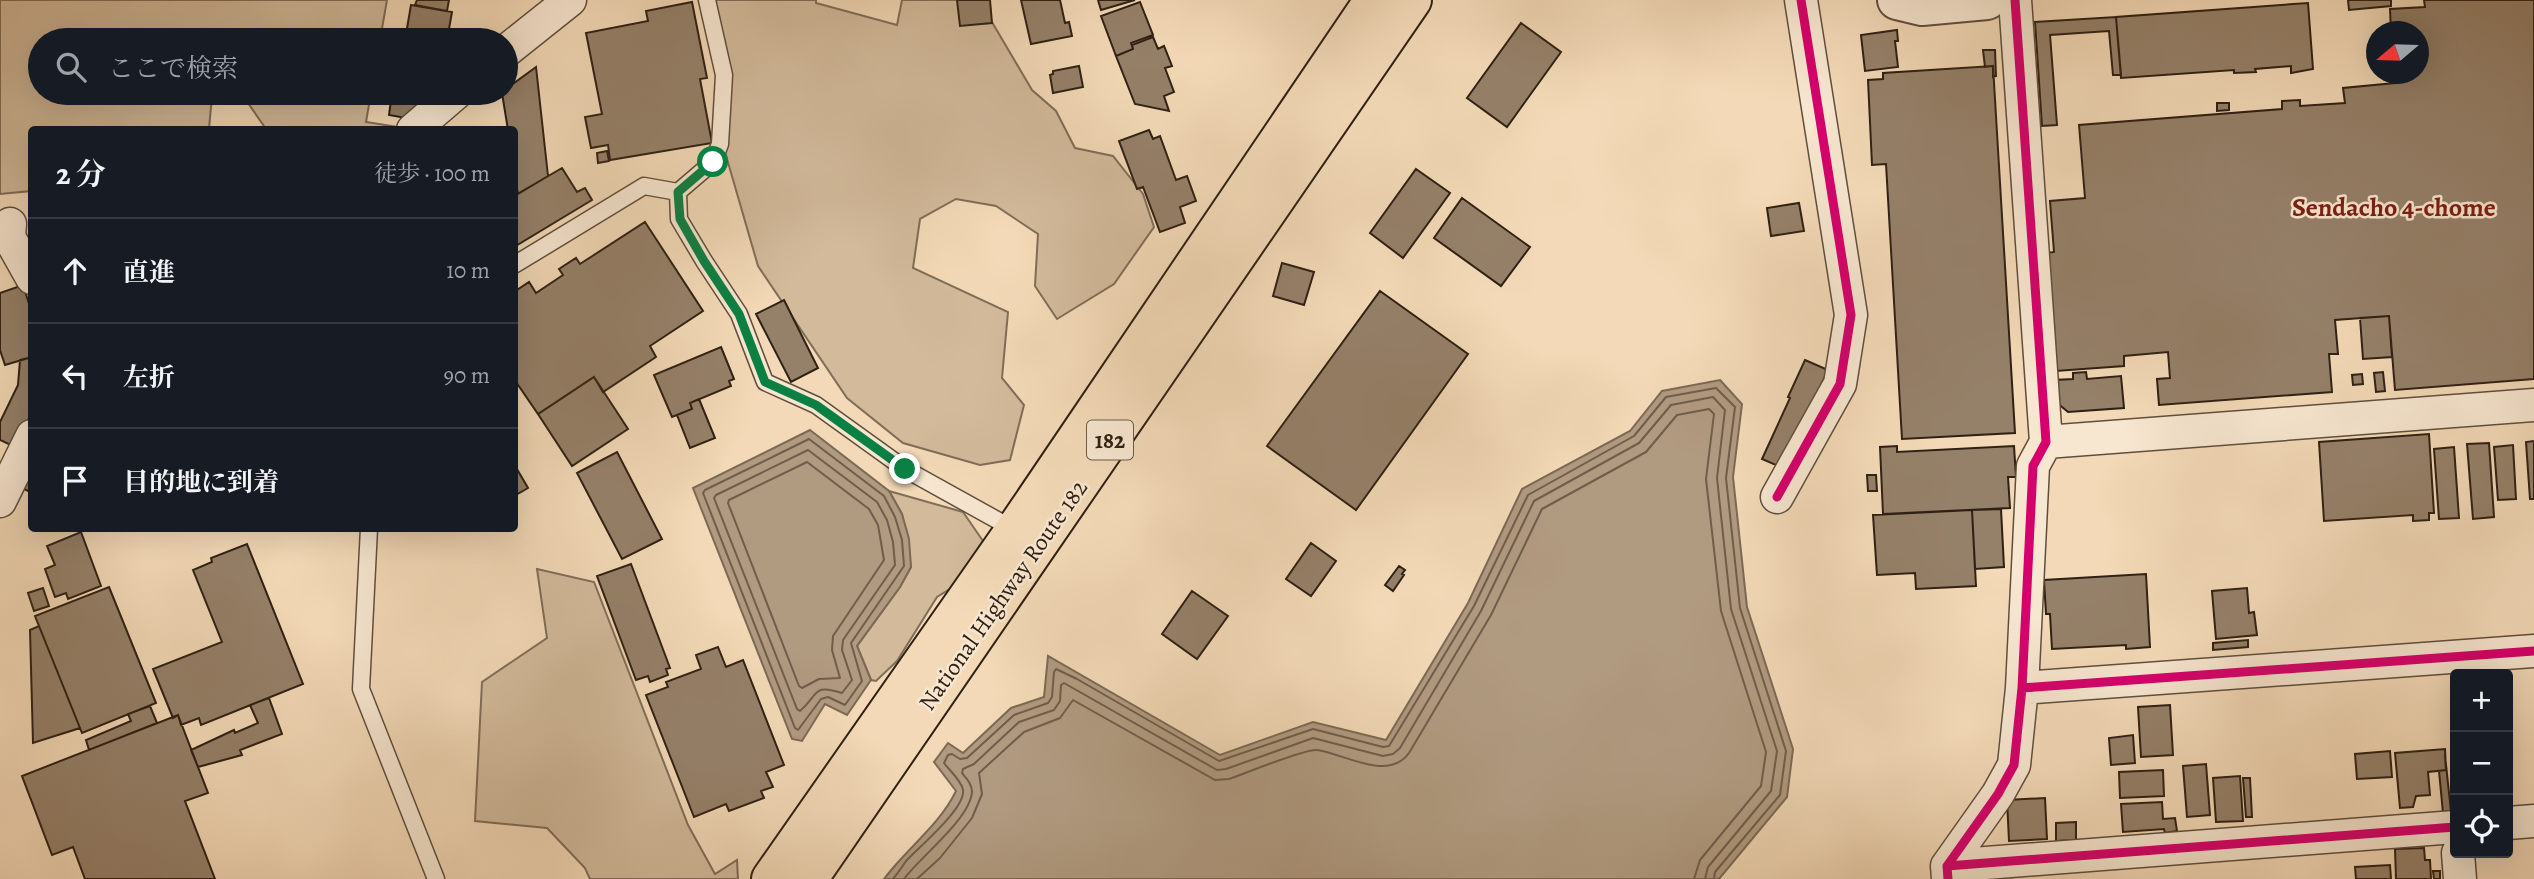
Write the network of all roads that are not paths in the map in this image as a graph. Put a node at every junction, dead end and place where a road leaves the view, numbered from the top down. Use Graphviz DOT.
graph roads {
  1 [pos="570,0"];
  2 [pos="707,0"];
  3 [pos="1374,0"];
  4 [pos="1412,0"];
  5 [pos="1801,0"];
  6 [pos="1897,0"];
  7 [pos="1987,0"];
  8 [pos="2015,0"];
  9 [pos="518,41"];
  10 [pos="442,105"];
  11 [pos="419,126"];
  12 [pos="678,192"];
  13 [pos="14,224"];
  14 [pos="518,263"];
  15 [pos="28,271"];
  16 [pos="2534,405"];
  17 [pos="2046,442"];
  18 [pos="28,444"];
  19 [pos="1777,498"];
  20 [pos="0,501"];
  21 [pos="1015,530"];
  22 [pos="369,532"];
  23 [pos="2534,650"];
  24 [pos="2022,688"];
  25 [pos="2534,821"];
  26 [pos="2513,823"];
  27 [pos="2450,827"];
  28 [pos="2458,858"];
  29 [pos="1948,872"];
  30 [pos="436,879"];
  31 [pos="771,879"];
  32 [pos="808,879"];
  33 [pos="2460,879"];
  1 -- 9 [label="street"];
  2 -- 12 [label="lane"];
  3 -- 21 [label="highway, National Highway Route 182 / 182"];
  4 -- 32 [label="highway, National Highway Route 182 / 182"];
  5 -- 19 [label="street"];
  6 -- 7 [label="street"];
  8 -- 17 [label="street"];
  10 -- 11 [label="street"];
  12 -- 14 [label="lane"];
  12 -- 21 [label="lane"];
  13 -- 15 [label="street"];
  16 -- 17 [label="street"];
  17 -- 24 [label="street"];
  18 -- 20 [label="street"];
  21 -- 31 [label="highway, National Highway Route 182 / 182"];
  22 -- 30 [label="lane"];
  23 -- 24 [label="street"];
  24 -- 29 [label="street"];
  25 -- 26 [label="street"];
  27 -- 29 [label="street"];
  28 -- 33 [label="street"];
}
